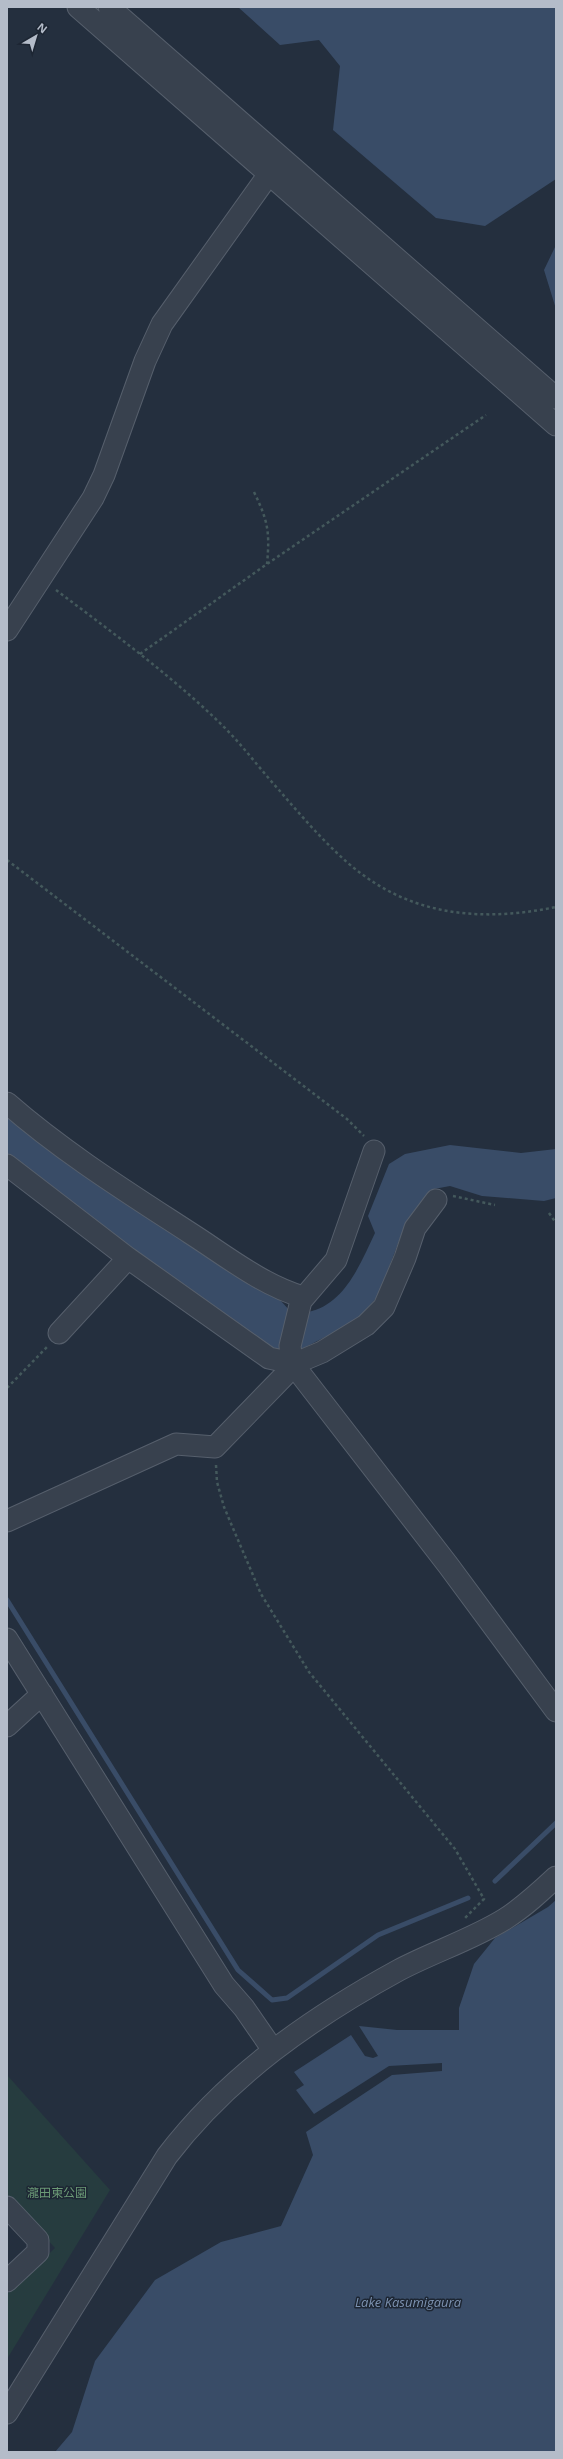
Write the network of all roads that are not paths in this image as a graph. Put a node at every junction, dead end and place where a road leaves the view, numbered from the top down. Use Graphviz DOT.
graph roads {
  1 [pos="78,7"];
  2 [pos="110,7"];
  3 [pos="269,174"];
  4 [pos="556,398"];
  5 [pos="556,425"];
  6 [pos="7,630"];
  7 [pos="7,1102"];
  8 [pos="374,1151"];
  9 [pos="7,1165"];
  10 [pos="436,1200"];
  11 [pos="128,1258"];
  12 [pos="301,1304"];
  13 [pos="59,1333"];
  14 [pos="291,1355"];
  15 [pos="7,1521"];
  16 [pos="7,1639"];
  17 [pos="42,1694"];
  18 [pos="556,1710"];
  19 [pos="7,1726"];
  20 [pos="556,1877"];
  21 [pos="273,2050"];
  22 [pos="7,2207"];
  23 [pos="7,2281"];
  24 [pos="7,2412"];
  1 -- 3 [label="street"];
  2 -- 4 [label="street"];
  3 -- 5 [label="street"];
  3 -- 6 [label="street"];
  7 -- 12 [label="street"];
  8 -- 12 [label="street"];
  9 -- 11 [label="street"];
  10 -- 14 [label="street"];
  11 -- 13 [label="street"];
  11 -- 14 [label="street"];
  12 -- 14 [label="street"];
  14 -- 15 [label="street"];
  14 -- 18 [label="street"];
  16 -- 17 [label="street"];
  17 -- 19 [label="street"];
  17 -- 21 [label="street"];
  20 -- 21 [label="street"];
  21 -- 24 [label="street"];
  22 -- 23 [label="street"];
}
